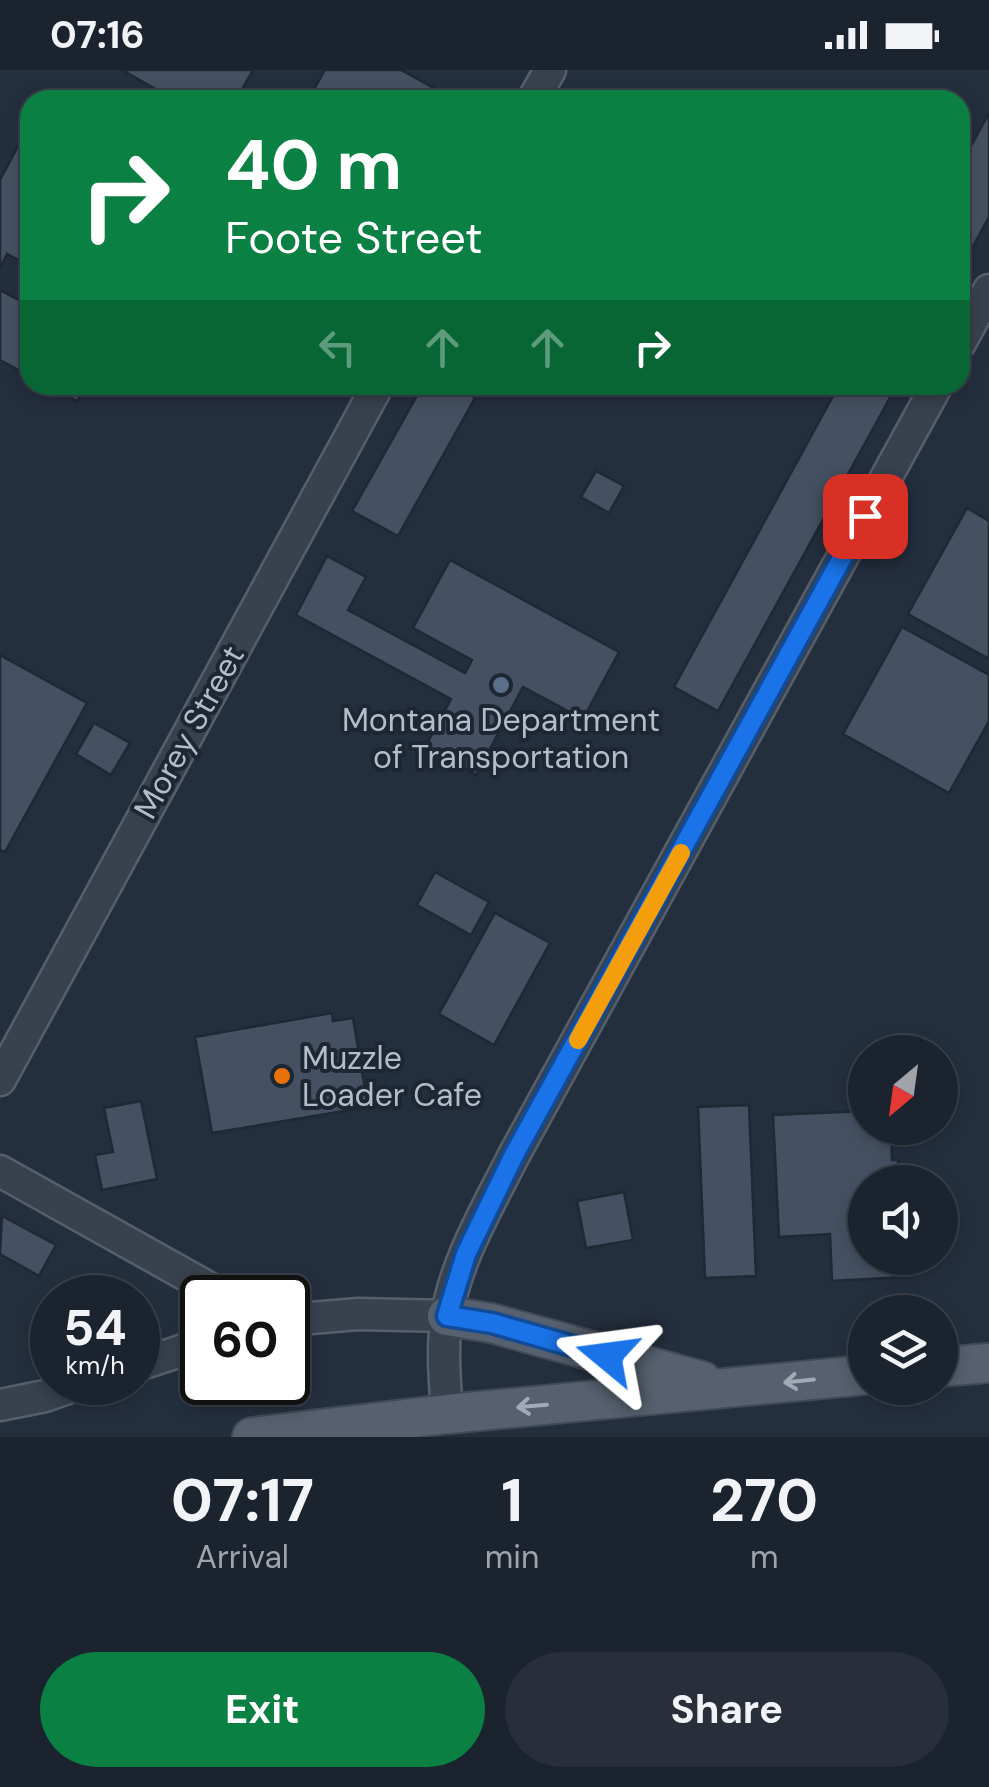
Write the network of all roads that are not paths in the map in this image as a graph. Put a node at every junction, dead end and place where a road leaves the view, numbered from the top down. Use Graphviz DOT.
graph roads {
  1 [pos="989,290"];
  2 [pos="970,325"];
  3 [pos="373,395"];
  4 [pos="932,395"];
  5 [pos="0,1080"];
  6 [pos="0,1171"];
  7 [pos="186,1275"];
  8 [pos="447,1316"];
  9 [pos="310,1318"];
  10 [pos="989,1362"];
  11 [pos="958,1365"];
  12 [pos="848,1376"];
  13 [pos="734,1387"];
  14 [pos="30,1399"];
  15 [pos="0,1405"];
  16 [pos="449,1430"];
  17 [pos="252,1437"];
  1 -- 2 [label="street"];
  3 -- 5 [label="street, Morey Street"];
  4 -- 8 [label="street"];
  6 -- 7 [label="street"];
  8 -- 9 [label="street"];
  8 -- 13 [label="main road"];
  8 -- 16 [label="street"];
  10 -- 11 [label="main road"];
  12 -- 13 [label="main road, one-way"];
  13 -- 16 [label="main road, one-way"];
  14 -- 15 [label="street"];
  16 -- 17 [label="main road"];
}
